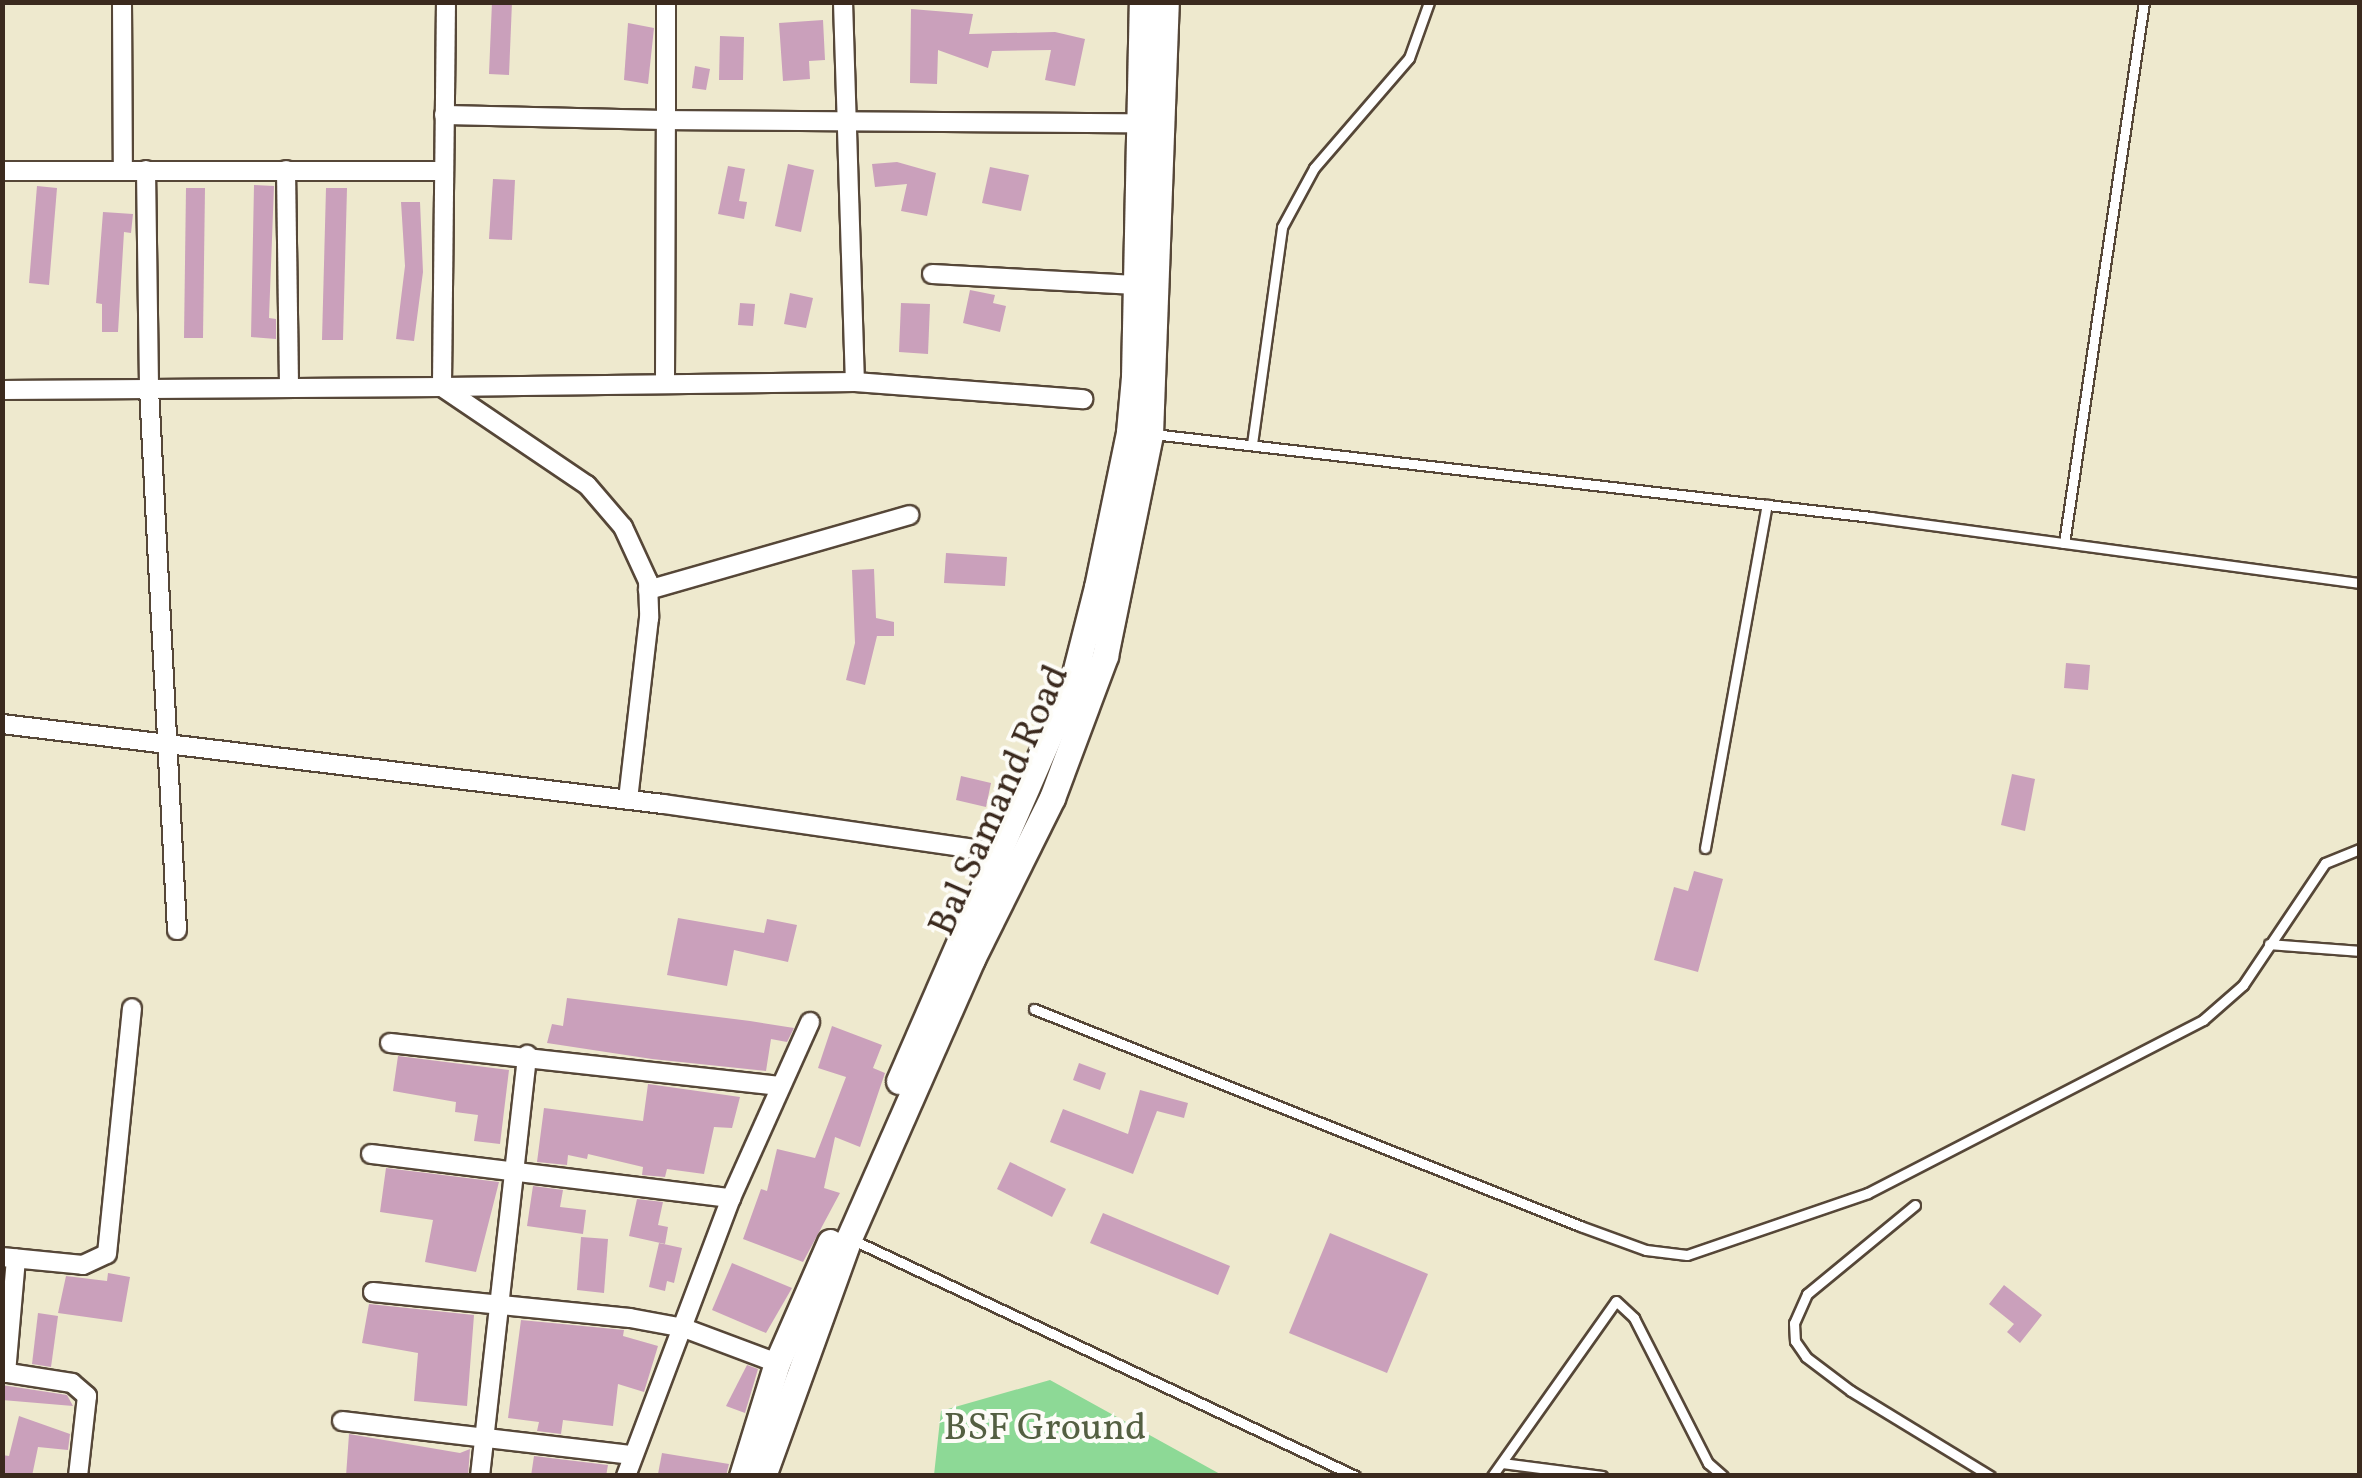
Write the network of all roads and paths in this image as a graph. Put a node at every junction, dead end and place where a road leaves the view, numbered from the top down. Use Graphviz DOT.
graph roads {
  1 [pos="122,2"];
  2 [pos="446,2"];
  3 [pos="666,2"];
  4 [pos="842,2"];
  5 [pos="1142,2"];
  6 [pos="1166,2"];
  7 [pos="1430,2"];
  8 [pos="2144,2"];
  9 [pos="444,115"];
  10 [pos="666,120"];
  11 [pos="844,122"];
  12 [pos="1151,124"];
  13 [pos="124,170"];
  14 [pos="146,170"];
  15 [pos="286,170"];
  16 [pos="2,171"];
  17 [pos="444,171"];
  18 [pos="932,274"];
  19 [pos="1136,285"];
  20 [pos="665,381"];
  21 [pos="855,382"];
  22 [pos="289,387"];
  23 [pos="442,387"];
  24 [pos="149,388"];
  25 [pos="2,390"];
  26 [pos="1083,399"];
  27 [pos="1150,434"];
  28 [pos="1252,444"];
  29 [pos="1767,506"];
  30 [pos="909,515"];
  31 [pos="2064,544"];
  32 [pos="2360,583"];
  33 [pos="648,590"];
  34 [pos="2,724"];
  35 [pos="168,743"];
  36 [pos="628,800"];
  37 [pos="1705,848"];
  38 [pos="2360,850"];
  39 [pos="1003,852"];
  40 [pos="177,930"];
  41 [pos="2269,944"];
  42 [pos="2360,951"];
  43 [pos="132,1008"];
  44 [pos="1034,1009"];
  45 [pos="810,1022"];
  46 [pos="390,1042"];
  47 [pos="527,1056"];
  48 [pos="778,1086"];
  49 [pos="371,1154"];
  50 [pos="510,1172"];
  51 [pos="731,1198"];
  52 [pos="1915,1205"];
  53 [pos="842,1235"];
  54 [pos="9,1258"];
  55 [pos="372,1292"];
  56 [pos="496,1302"];
  57 [pos="684,1328"];
  58 [pos="777,1362"];
  59 [pos="4,1373"];
  60 [pos="342,1420"];
  61 [pos="482,1435"];
  62 [pos="632,1455"];
  63 [pos="1502,1462"];
  64 [pos="78,1476"];
  65 [pos="480,1476"];
  66 [pos="626,1476"];
  67 [pos="742,1476"];
  68 [pos="763,1476"];
  69 [pos="1354,1476"];
  70 [pos="1492,1476"];
  71 [pos="1602,1476"];
  72 [pos="1723,1476"];
  73 [pos="1990,1476"];
  1 -- 13 [label="street"];
  2 -- 9 [label="street"];
  3 -- 10 [label="street"];
  4 -- 11 [label="street"];
  5 -- 12 [label="main road, Bal Samand Road"];
  6 -- 12 [label="main road, Bal Samand Road"];
  7 -- 28 [label="lane"];
  8 -- 31 [label="lane"];
  9 -- 10 [label="street"];
  9 -- 17 [label="street"];
  10 -- 11 [label="street"];
  10 -- 20 [label="street"];
  11 -- 12 [label="street"];
  11 -- 21 [label="street"];
  12 -- 19 [label="main road, Bal Samand Road"];
  12 -- 27 [label="main road, Bal Samand Road"];
  13 -- 14 [label="street"];
  13 -- 16 [label="street"];
  14 -- 15 [label="street"];
  14 -- 24 [label="street"];
  15 -- 17 [label="street"];
  15 -- 22 [label="street"];
  17 -- 23 [label="street"];
  18 -- 19 [label="street"];
  19 -- 39 [label="main road, Bal Samand Road"];
  20 -- 21 [label="street"];
  20 -- 23 [label="street"];
  21 -- 26 [label="street"];
  22 -- 23 [label="street"];
  22 -- 24 [label="street"];
  23 -- 33 [label="street"];
  24 -- 25 [label="street"];
  24 -- 35 [label="street"];
  27 -- 28 [label="lane"];
  27 -- 53 [label="main road, Bal Samand Road"];
  28 -- 29 [label="lane"];
  29 -- 31 [label="lane"];
  29 -- 37 [label="lane"];
  30 -- 33 [label="street"];
  31 -- 32 [label="lane"];
  33 -- 36 [label="street"];
  34 -- 35 [label="street"];
  35 -- 36 [label="street"];
  35 -- 40 [label="street"];
  36 -- 39 [label="street"];
  38 -- 41 [label="lane"];
  39 -- 53 [label="main road, Bal Samand Road"];
  41 -- 42 [label="lane"];
  41 -- 44 [label="lane"];
  43 -- 54 [label="street"];
  45 -- 48 [label="street"];
  46 -- 47 [label="street"];
  47 -- 48 [label="street"];
  47 -- 50 [label="street"];
  48 -- 51 [label="street"];
  49 -- 50 [label="street"];
  50 -- 51 [label="street"];
  50 -- 56 [label="street"];
  51 -- 57 [label="street"];
  52 -- 73 [label="lane"];
  53 -- 58 [label="main road, Bal Samand Road"];
  53 -- 68 [label="main road, Bal Samand Road"];
  53 -- 69 [label="lane"];
  54 -- 59 [label="street"];
  55 -- 56 [label="street"];
  56 -- 57 [label="street"];
  56 -- 61 [label="street"];
  57 -- 58 [label="street"];
  57 -- 62 [label="street"];
  58 -- 67 [label="main road, Bal Samand Road"];
  59 -- 64 [label="street"];
  60 -- 61 [label="street"];
  61 -- 62 [label="street"];
  61 -- 65 [label="street"];
  62 -- 66 [label="street"];
  63 -- 70 [label="lane"];
  63 -- 71 [label="lane"];
  63 -- 72 [label="lane"];
}
